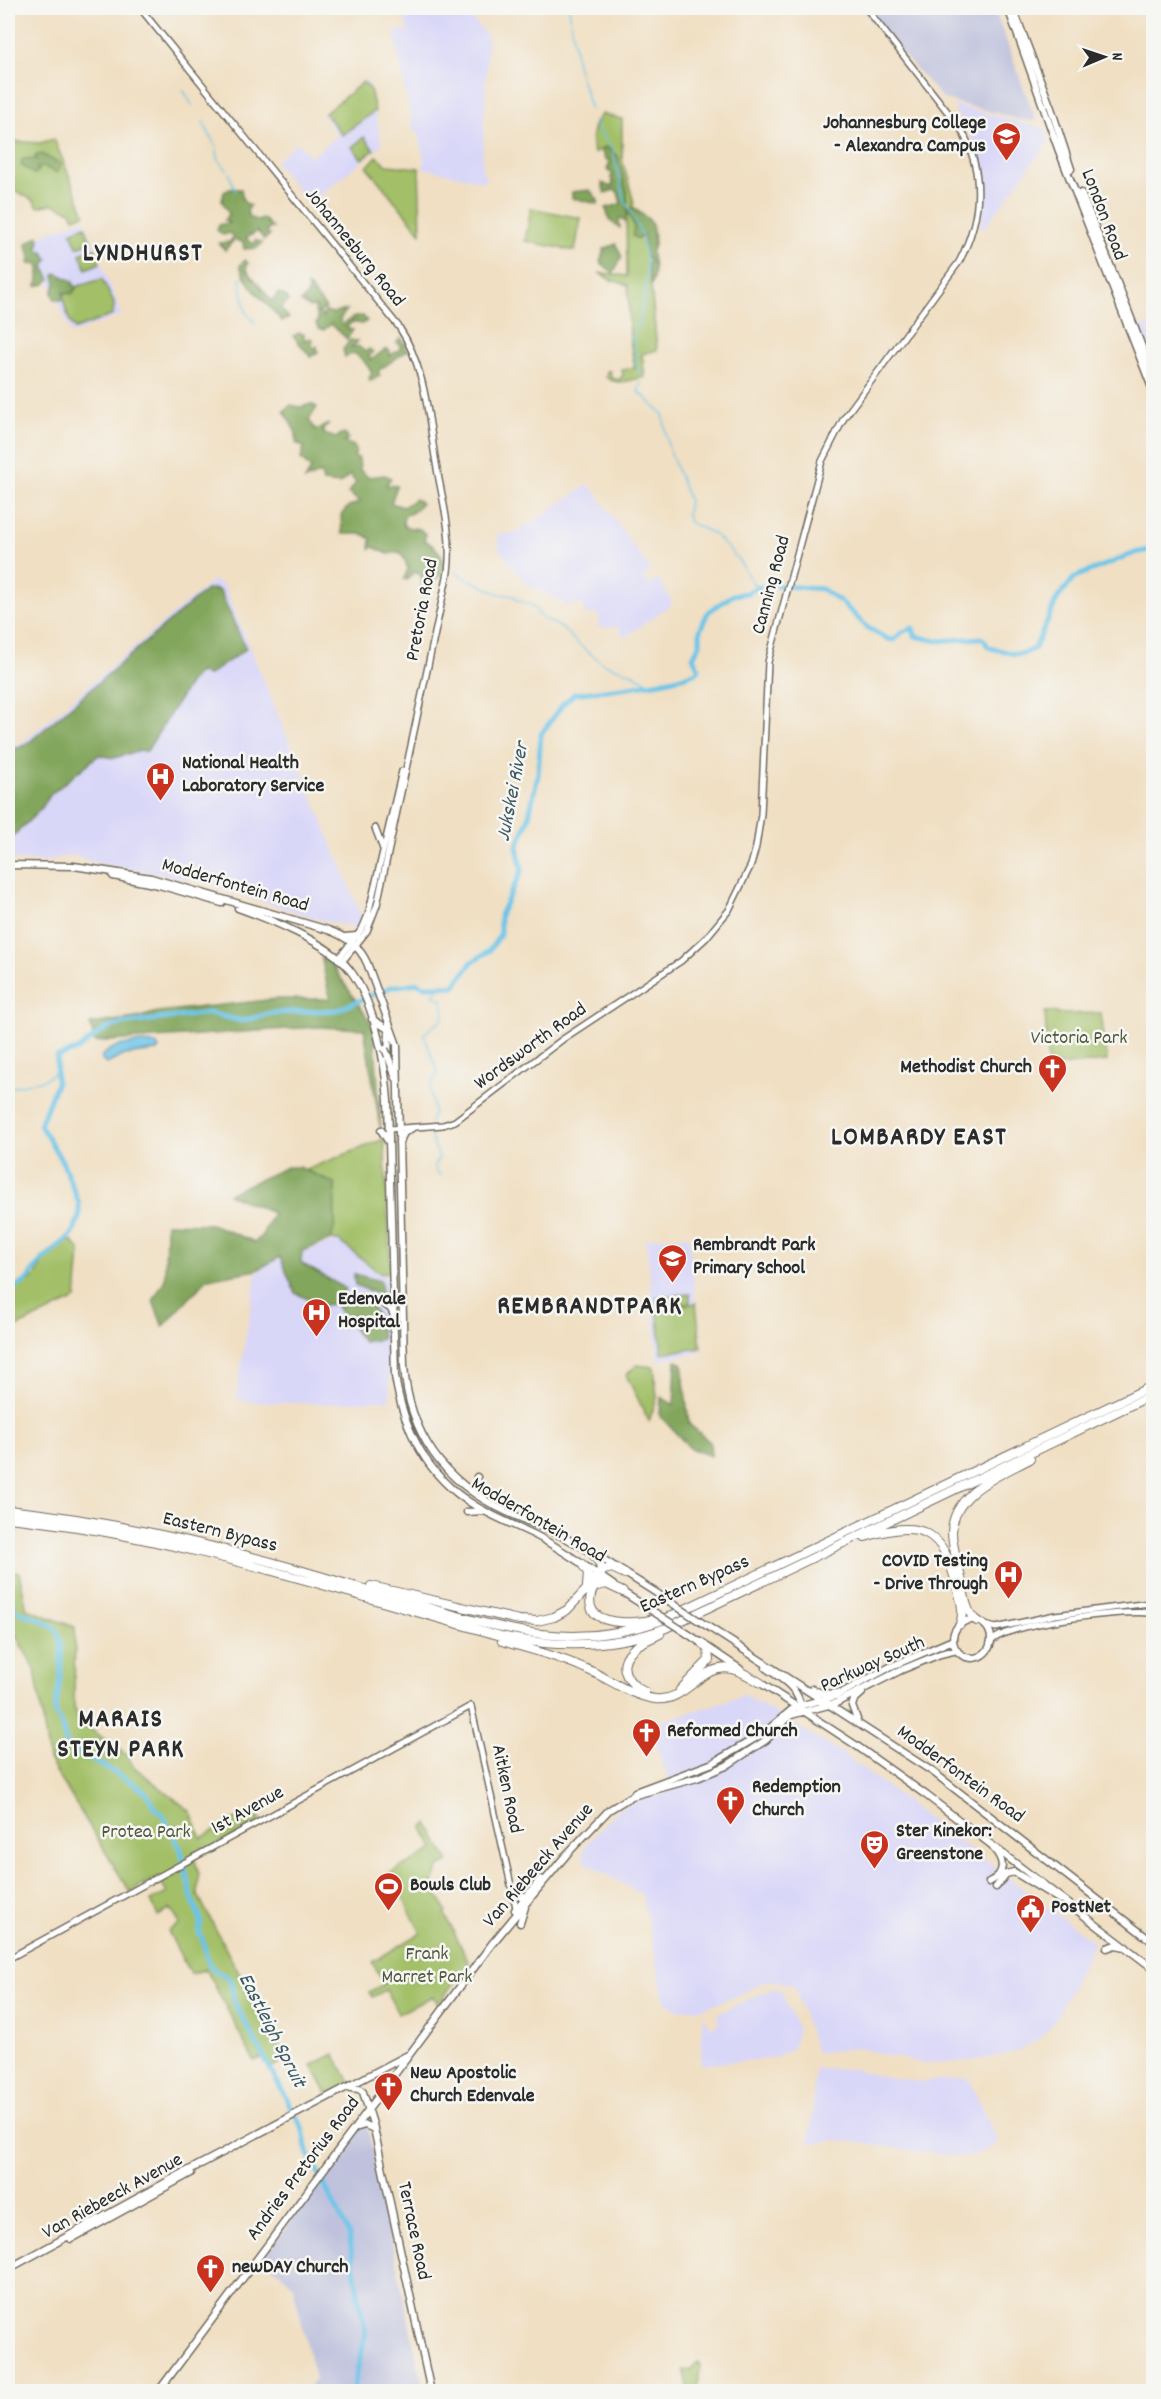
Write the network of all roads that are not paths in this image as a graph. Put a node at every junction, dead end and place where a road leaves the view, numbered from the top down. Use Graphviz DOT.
graph roads {
  1 [pos="140,8"];
  2 [pos="866,8"];
  3 [pos="1008,8"];
  4 [pos="1013,8"];
  5 [pos="1061,151"];
  6 [pos="1154,379"];
  7 [pos="1154,393"];
  8 [pos="431,429"];
  9 [pos="406,761"];
  10 [pos="375,828"];
  11 [pos="384,850"];
  12 [pos="384,863"];
  13 [pos="8,867"];
  14 [pos="357,936"];
  15 [pos="345,937"];
  16 [pos="354,945"];
  17 [pos="340,960"];
  18 [pos="681,961"];
  19 [pos="372,1018"];
  20 [pos="391,1030"];
  21 [pos="377,1034"];
  22 [pos="386,1072"];
  23 [pos="399,1084"];
  24 [pos="398,1128"];
  25 [pos="412,1128"];
  26 [pos="384,1130"];
  27 [pos="398,1145"];
  28 [pos="382,1304"];
  29 [pos="393,1314"];
  30 [pos="1154,1385"];
  31 [pos="1154,1394"];
  32 [pos="1072,1434"];
  33 [pos="477,1476"];
  34 [pos="487,1501"];
  35 [pos="8,1510"];
  36 [pos="485,1511"];
  37 [pos="467,1512"];
  38 [pos="8,1518"];
  39 [pos="837,1546"];
  40 [pos="584,1547"];
  41 [pos="814,1557"];
  42 [pos="582,1564"];
  43 [pos="293,1568"];
  44 [pos="600,1574"];
  45 [pos="625,1574"];
  46 [pos="590,1588"];
  47 [pos="623,1592"];
  48 [pos="709,1599"];
  49 [pos="1152,1601"];
  50 [pos="404,1609"];
  51 [pos="1149,1613"];
  52 [pos="1154,1618"];
  53 [pos="977,1621"];
  54 [pos="960,1624"];
  55 [pos="985,1625"];
  56 [pos="708,1627"];
  57 [pos="953,1640"];
  58 [pos="702,1643"];
  59 [pos="990,1643"];
  60 [pos="957,1650"];
  61 [pos="761,1683"];
  62 [pos="874,1684"];
  63 [pos="800,1685"];
  64 [pos="845,1691"];
  65 [pos="778,1695"];
  66 [pos="823,1700"];
  67 [pos="830,1704"];
  68 [pos="471,1706"];
  69 [pos="799,1708"];
  70 [pos="778,1720"];
  71 [pos="881,1738"];
  72 [pos="705,1767"];
  73 [pos="688,1774"];
  74 [pos="978,1833"];
  75 [pos="582,1835"];
  76 [pos="989,1882"];
  77 [pos="996,1887"];
  78 [pos="513,1892"];
  79 [pos="526,1900"];
  80 [pos="517,1911"];
  81 [pos="1081,1912"];
  82 [pos="520,1923"];
  83 [pos="1154,1943"];
  84 [pos="1126,1947"];
  85 [pos="1107,1948"];
  86 [pos="8,1959"];
  87 [pos="1154,1969"];
  88 [pos="411,2053"];
  89 [pos="362,2080"];
  90 [pos="349,2088"];
  91 [pos="366,2099"];
  92 [pos="377,2099"];
  93 [pos="369,2109"];
  94 [pos="373,2127"];
  95 [pos="355,2128"];
  96 [pos="233,2148"];
  97 [pos="8,2269"];
  98 [pos="8,2273"];
  99 [pos="158,2391"];
  100 [pos="431,2391"];
  1 -- 8 [label="main road, Johannesburg Road"];
  2 -- 18 [label="main road, Canning Road"];
  3 -- 5 [label="main road"];
  4 -- 5 [label="main road"];
  5 -- 6 [label="main road, London Road"];
  5 -- 7 [label="main road, London Road"];
  8 -- 9 [label="main road, Pretoria Road"];
  9 -- 11 [label="main road, Pretoria Road"];
  9 -- 12 [label="main road, Pretoria Road"];
  10 -- 11 [label="main road"];
  11 -- 12 [label="main road, Pretoria Road"];
  12 -- 14 [label="main road, Pretoria Road"];
  12 -- 16 [label="main road, Pretoria Road"];
  13 -- 15 [label="main road, Modderfontein Road"];
  13 -- 17 [label="main road, Modderfontein Road"];
  14 -- 15 [label="main road"];
  14 -- 16 [label="main road, Pretoria Road"];
  15 -- 16 [label="main road, Modderfontein Road"];
  16 -- 17 [label="main road, Pretoria Road"];
  16 -- 20 [label="main road, Modderfontein Road"];
  17 -- 19 [label="main road, Modderfontein Road"];
  18 -- 25 [label="main road, Wordsworth Road"];
  19 -- 20 [label="main road"];
  19 -- 21 [label="main road, Modderfontein Road"];
  20 -- 22 [label="main road"];
  20 -- 23 [label="main road, Modderfontein Road"];
  21 -- 22 [label="main road, Modderfontein Road"];
  21 -- 23 [label="main road"];
  22 -- 26 [label="main road, Modderfontein Road"];
  23 -- 24 [label="main road, Modderfontein Road"];
  24 -- 25 [label="main road, Wordsworth Road"];
  24 -- 26 [label="main road, Wordsworth Road"];
  24 -- 27 [label="main road, Modderfontein Road"];
  25 -- 27 [label="main road"];
  26 -- 29 [label="main road, Modderfontein Road"];
  27 -- 34 [label="main road, Modderfontein Road"];
  28 -- 29 [label="main road"];
  29 -- 36 [label="main road, Modderfontein Road"];
  30 -- 48 [label="highway, Eastern Bypass"];
  31 -- 32 [label="highway, Eastern Bypass"];
  32 -- 39 [label="highway, Eastern Bypass"];
  32 -- 53 [label="highway"];
  33 -- 34 [label="main road"];
  34 -- 40 [label="main road, Modderfontein Road"];
  35 -- 43 [label="highway, Eastern Bypass"];
  36 -- 37 [label="main road"];
  36 -- 42 [label="main road, Modderfontein Road"];
  38 -- 50 [label="highway, Eastern Bypass"];
  39 -- 41 [label="highway, Eastern Bypass"];
  39 -- 54 [label="highway"];
  40 -- 44 [label="highway"];
  40 -- 45 [label="main road, Modderfontein Road"];
  41 -- 50 [label="highway, Eastern Bypass"];
  41 -- 58 [label="highway"];
  42 -- 44 [label="main road, Modderfontein Road"];
  42 -- 46 [label="highway"];
  43 -- 46 [label="highway"];
  43 -- 48 [label="highway, Eastern Bypass"];
  44 -- 45 [label="highway"];
  44 -- 46 [label="highway"];
  44 -- 47 [label="main road, Modderfontein Road"];
  45 -- 56 [label="main road, Modderfontein Road, bridge"];
  46 -- 47 [label="highway"];
  46 -- 48 [label="highway"];
  47 -- 58 [label="main road, Modderfontein Road, bridge"];
  49 -- 51 [label="main road"];
  49 -- 55 [label="main road"];
  50 -- 61 [label="highway"];
  51 -- 52 [label="main road"];
  51 -- 59 [label="main road"];
  53 -- 54 [label="main road"];
  53 -- 55 [label="main road"];
  54 -- 57 [label="main road"];
  55 -- 59 [label="main road"];
  56 -- 63 [label="main road, Modderfontein Road"];
  56 -- 69 [label="main road"];
  57 -- 60 [label="main road"];
  57 -- 64 [label="main road, Van Riebeeck Avenue"];
  58 -- 61 [label="main road, Modderfontein Road"];
  59 -- 60 [label="main road"];
  60 -- 62 [label="main road, Parkway South"];
  61 -- 65 [label="main road, Modderfontein Road"];
  62 -- 67 [label="main road, Parkway South"];
  62 -- 71 [label="main road"];
  63 -- 64 [label="main road"];
  63 -- 66 [label="main road, Modderfontein Road"];
  64 -- 66 [label="main road, Van Riebeeck Avenue"];
  65 -- 69 [label="main road, Modderfontein Road"];
  65 -- 70 [label="main road"];
  66 -- 67 [label="main road, Modderfontein Road"];
  66 -- 69 [label="main road, Van Riebeeck Avenue"];
  67 -- 69 [label="main road, Parkway South"];
  67 -- 71 [label="main road, Modderfontein Road"];
  68 -- 78 [label="main road, Aitken Road"];
  68 -- 86 [label="main road, 1st Avenue"];
  69 -- 70 [label="main road, Van Riebeeck Avenue"];
  69 -- 74 [label="main road, Modderfontein Road"];
  69 -- 75 [label="main road, Van Riebeeck Avenue"];
  70 -- 72 [label="main road, Van Riebeeck Avenue"];
  71 -- 83 [label="main road, Modderfontein Road"];
  72 -- 73 [label="main road, Van Riebeeck Avenue"];
  72 -- 73 [label="main road"];
  73 -- 75 [label="main road, Van Riebeeck Avenue"];
  74 -- 76 [label="main road"];
  74 -- 81 [label="main road, Modderfontein Road"];
  75 -- 79 [label="main road, Van Riebeeck Avenue"];
  77 -- 81 [label="main road"];
  78 -- 79 [label="main road"];
  78 -- 80 [label="main road, Aitken Road"];
  79 -- 80 [label="main road, Van Riebeeck Avenue"];
  79 -- 82 [label="main road"];
  80 -- 88 [label="main road, Van Riebeeck Avenue"];
  81 -- 84 [label="main road, Modderfontein Road"];
  84 -- 85 [label="main road"];
  84 -- 87 [label="main road, Modderfontein Road"];
  88 -- 89 [label="main road, Van Riebeeck Avenue"];
  88 -- 92 [label="main road, Andries Pretorius Road"];
  89 -- 90 [label="main road, Van Riebeeck Avenue"];
  89 -- 91 [label="main road, Terrace Road"];
  90 -- 91 [label="main road"];
  90 -- 96 [label="main road, Van Riebeeck Avenue"];
  91 -- 92 [label="main road"];
  91 -- 93 [label="main road, Terrace Road"];
  92 -- 93 [label="main road, Andries Pretorius Road"];
  92 -- 94 [label="main road"];
  93 -- 94 [label="main road, Terrace Road"];
  93 -- 95 [label="main road, Andries Pretorius Road"];
  94 -- 95 [label="main road"];
  94 -- 100 [label="main road, Terrace Road"];
  95 -- 99 [label="main road, Andries Pretorius Road"];
  96 -- 97 [label="main road, Van Riebeeck Avenue"];
  96 -- 98 [label="main road, Van Riebeeck Avenue"];
}
